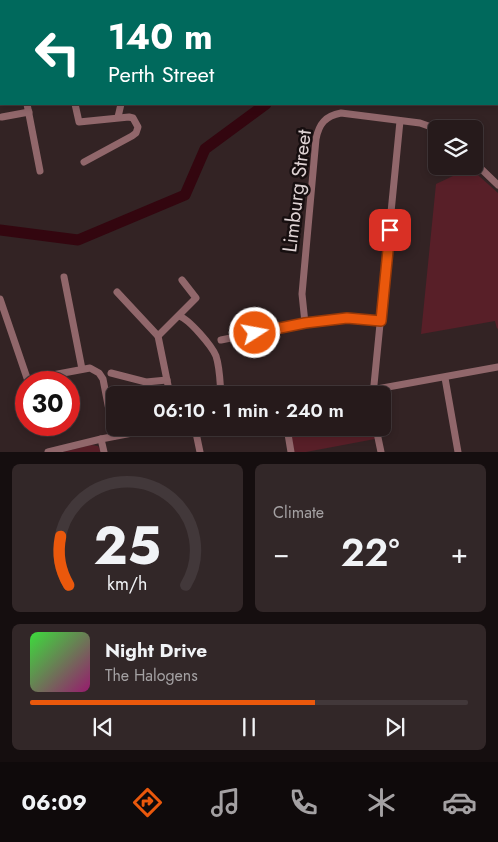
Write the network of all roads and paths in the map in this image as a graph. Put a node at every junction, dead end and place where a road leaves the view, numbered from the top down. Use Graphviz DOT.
graph roads {
  1 [pos="27,105"];
  2 [pos="75,105"];
  3 [pos="121,105"];
  4 [pos="29,112"];
  5 [pos="118,117"];
  6 [pos="2,118"];
  7 [pos="400,121"];
  8 [pos="428,126"];
  9 [pos="84,162"];
  10 [pos="40,171"];
  11 [pos="483,171"];
  12 [pos="498,185"];
  13 [pos="64,277"];
  14 [pos="182,280"];
  15 [pos="117,292"];
  16 [pos="0,299"];
  17 [pos="179,316"];
  18 [pos="381,321"];
  19 [pos="305,323"];
  20 [pos="158,336"];
  21 [pos="221,340"];
  22 [pos="498,368"];
  23 [pos="82,369"];
  24 [pos="112,373"];
  25 [pos="445,378"];
  26 [pos="167,380"];
  27 [pos="168,386"];
  28 [pos="220,386"];
  29 [pos="375,386"];
  30 [pos="391,389"];
  31 [pos="106,395"];
  32 [pos="114,436"];
  33 [pos="197,436"];
  34 [pos="288,436"];
  35 [pos="378,436"];
  36 [pos="101,439"];
  37 [pos="48,452"];
  38 [pos="104,452"];
  39 [pos="200,452"];
  40 [pos="291,452"];
  41 [pos="381,452"];
  42 [pos="458,452"];
  1 -- 4 [label="street"];
  2 -- 5 [label="street"];
  3 -- 5 [label="street"];
  4 -- 6 [label="street"];
  4 -- 10 [label="street"];
  5 -- 9 [label="street"];
  7 -- 8 [label="street, Limburg Street"];
  7 -- 18 [label="street"];
  7 -- 19 [label="street, Limburg Street"];
  11 -- 12 [label="street"];
  13 -- 23 [label="street"];
  14 -- 17 [label="street"];
  15 -- 20 [label="street"];
  16 -- 23 [label="street"];
  17 -- 20 [label="street"];
  17 -- 28 [label="street"];
  18 -- 19 [label="street"];
  18 -- 29 [label="street"];
  19 -- 21 [label="street"];
  20 -- 26 [label="street"];
  22 -- 25 [label="street"];
  23 -- 31 [label="street"];
  24 -- 26 [label="street"];
  25 -- 30 [label="street"];
  25 -- 42 [label="street"];
  26 -- 27 [label="street"];
  32 -- 36 [label="street"];
  33 -- 39 [label="street"];
  34 -- 40 [label="street"];
  35 -- 41 [label="street"];
  36 -- 37 [label="street"];
  36 -- 38 [label="street"];
}
